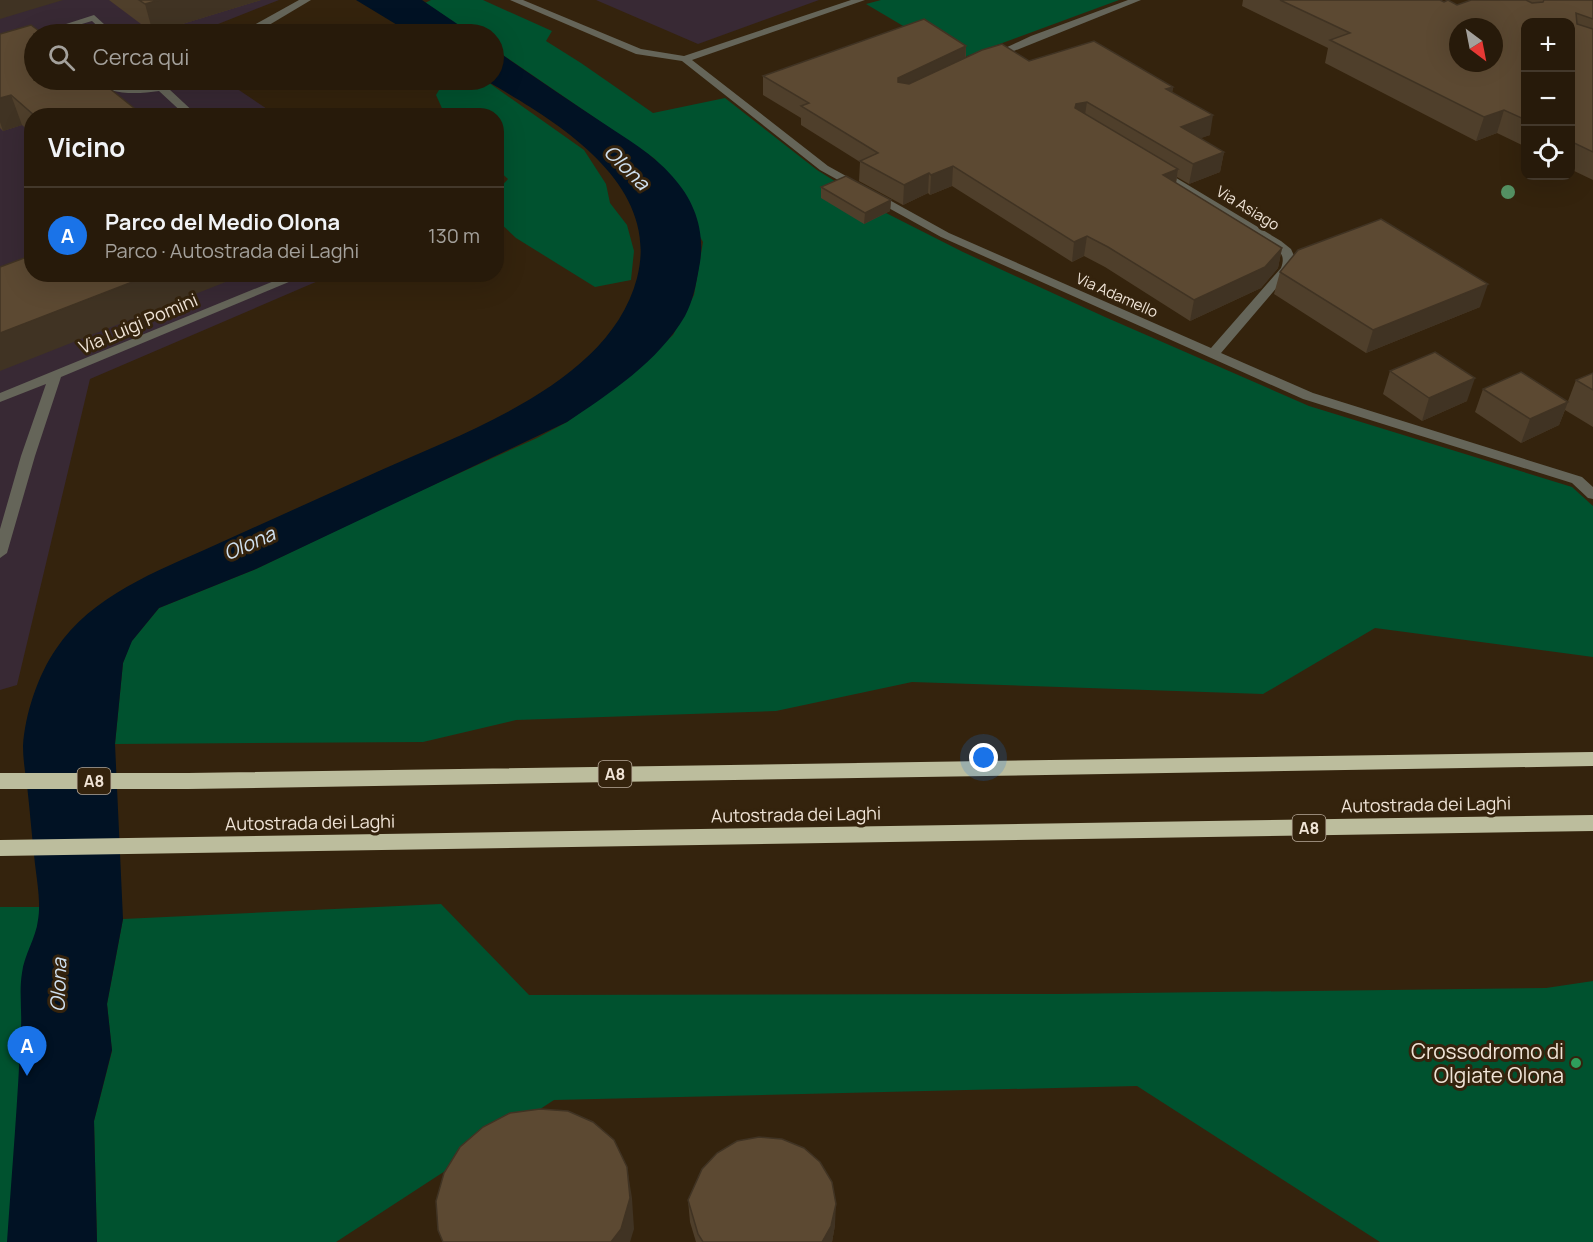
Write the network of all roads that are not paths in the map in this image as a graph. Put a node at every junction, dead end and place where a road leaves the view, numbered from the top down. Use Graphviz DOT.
graph roads {
  1 [pos="306,0"];
  2 [pos="514,0"];
  3 [pos="860,0"];
  4 [pos="1136,0"];
  5 [pos="74,24"];
  6 [pos="100,24"];
  7 [pos="265,24"];
  8 [pos="685,58"];
  9 [pos="981,61"];
  10 [pos="164,90"];
  11 [pos="184,108"];
  12 [pos="1149,166"];
  13 [pos="283,282"];
  14 [pos="1213,354"];
  15 [pos="55,377"];
  16 [pos="0,398"];
  17 [pos="1593,475"];
  18 [pos="1577,480"];
  19 [pos="1593,495"];
  20 [pos="0,553"];
  21 [pos="1593,759"];
  22 [pos="0,781"];
  23 [pos="1593,823"];
  24 [pos="0,848"];
  1 -- 7 [label="street"];
  2 -- 8 [label="street"];
  3 -- 8 [label="street"];
  4 -- 9 [label="street"];
  5 -- 6 [label="street"];
  8 -- 14 [label="street, Via Adamello"];
  10 -- 11 [label="street"];
  12 -- 14 [label="street, Via Asiago"];
  13 -- 15 [label="street, Via Luigi Pomini"];
  14 -- 18 [label="street, Via Adamello"];
  15 -- 16 [label="street, Via Luigi Pomini"];
  15 -- 20 [label="street"];
  17 -- 18 [label="street"];
  18 -- 19 [label="street"];
  21 -- 22 [label="highway, A8"];
  23 -- 24 [label="highway, Autostrada dei Laghi / A8"];
}
